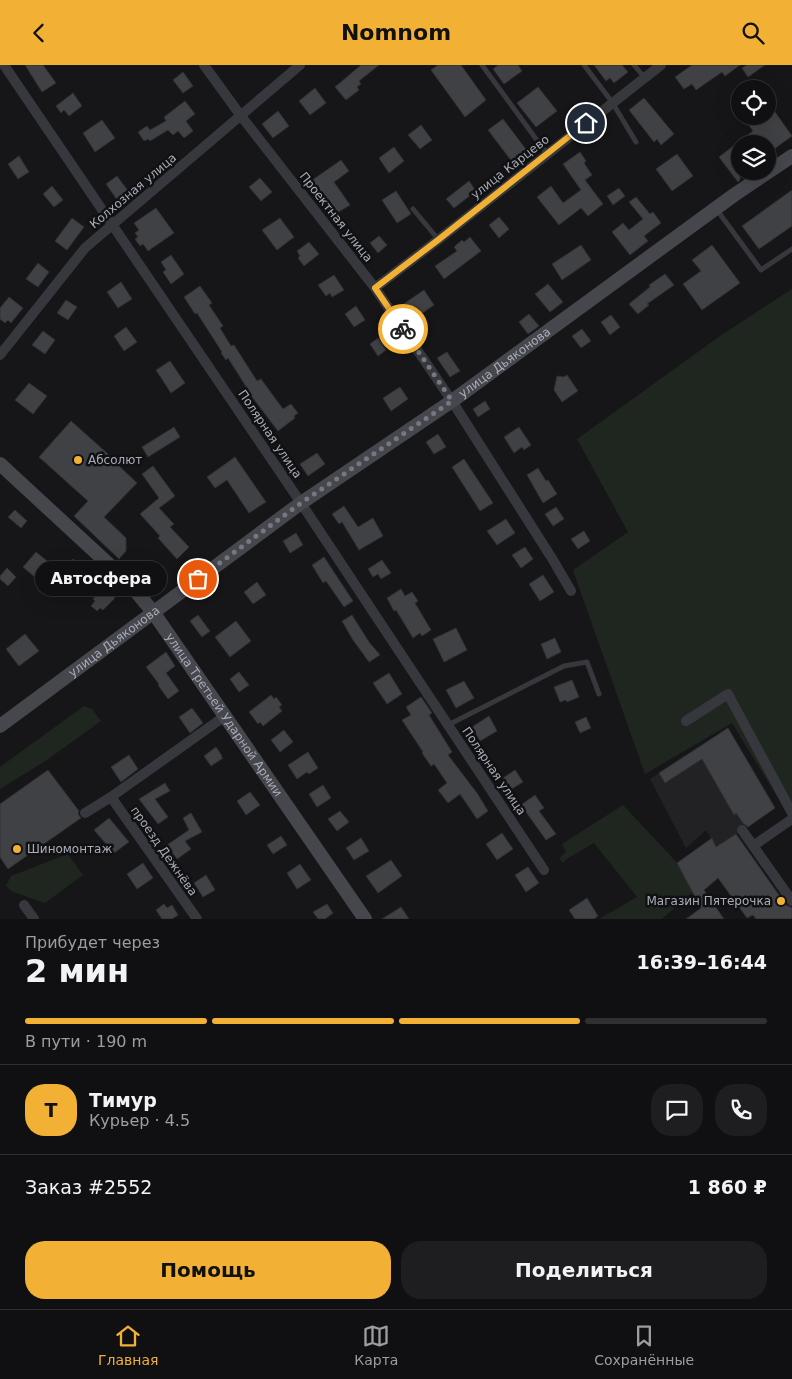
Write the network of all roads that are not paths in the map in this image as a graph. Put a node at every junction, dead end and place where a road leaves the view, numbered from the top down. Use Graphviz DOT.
graph roads {
  1 [pos="4,65"];
  2 [pos="204,65"];
  3 [pos="300,65"];
  4 [pos="482,65"];
  5 [pos="584,65"];
  6 [pos="634,65"];
  7 [pos="661,65"];
  8 [pos="644,77"];
  9 [pos="612,102"];
  10 [pos="241,116"];
  11 [pos="636,142"];
  12 [pos="547,154"];
  13 [pos="792,156"];
  14 [pos="716,208"];
  15 [pos="413,209"];
  16 [pos="113,225"];
  17 [pos="438,240"];
  18 [pos="792,249"];
  19 [pos="375,288"];
  20 [pos="0,355"];
  21 [pos="452,401"];
  22 [pos="0,464"];
  23 [pos="301,503"];
  24 [pos="571,591"];
  25 [pos="153,612"];
  26 [pos="599,694"];
  27 [pos="225,715"];
  28 [pos="686,721"];
  29 [pos="448,725"];
  30 [pos="0,726"];
  31 [pos="111,797"];
  32 [pos="85,813"];
  33 [pos="792,813"];
  34 [pos="792,819"];
  35 [pos="742,830"];
  36 [pos="753,846"];
  37 [pos="544,870"];
  38 [pos="792,901"];
  39 [pos="24,905"];
  40 [pos="34,919"];
  41 [pos="197,919"];
  42 [pos="365,919"];
  1 -- 16 [label="street, Полярная улица"];
  2 -- 10 [label="street, Проектная улица"];
  3 -- 10 [label="street, Колхозная улица"];
  4 -- 12 [label="lane"];
  5 -- 9 [label="lane"];
  6 -- 8 [label="lane"];
  7 -- 8 [label="street, улица Карцево"];
  8 -- 9 [label="street, улица Карцево"];
  9 -- 11 [label="lane"];
  9 -- 12 [label="street, улица Карцево"];
  10 -- 16 [label="street, Колхозная улица"];
  10 -- 19 [label="street, Проектная улица"];
  12 -- 17 [label="street, улица Карцево"];
  13 -- 14 [label="main road, улица Дьяконова"];
  14 -- 18 [label="lane"];
  14 -- 21 [label="main road, улица Дьяконова"];
  15 -- 17 [label="lane"];
  16 -- 20 [label="street, Колхозная улица"];
  16 -- 23 [label="street, Полярная улица"];
  17 -- 19 [label="street, улица Карцево"];
  19 -- 21 [label="street, Проектная улица"];
  21 -- 23 [label="main road, улица Дьяконова"];
  21 -- 24 [label="street, Проектная улица"];
  22 -- 25 [label="main road, улица Третьей Ударной Армии"];
  23 -- 25 [label="main road, улица Дьяконова"];
  23 -- 29 [label="street, Полярная улица"];
  25 -- 27 [label="main road, улица Третьей Ударной Армии"];
  25 -- 30 [label="main road, улица Дьяконова"];
  26 -- 29 [label="lane"];
  27 -- 31 [label="street"];
  27 -- 42 [label="main road, улица Третьей Ударной Армии"];
  28 -- 33 [label="street"];
  29 -- 37 [label="street, Полярная улица"];
  31 -- 32 [label="street"];
  31 -- 41 [label="street, проезд Дежнёва"];
  34 -- 36 [label="street"];
  35 -- 36 [label="street"];
  36 -- 38 [label="street"];
  39 -- 40 [label="street"];
}
